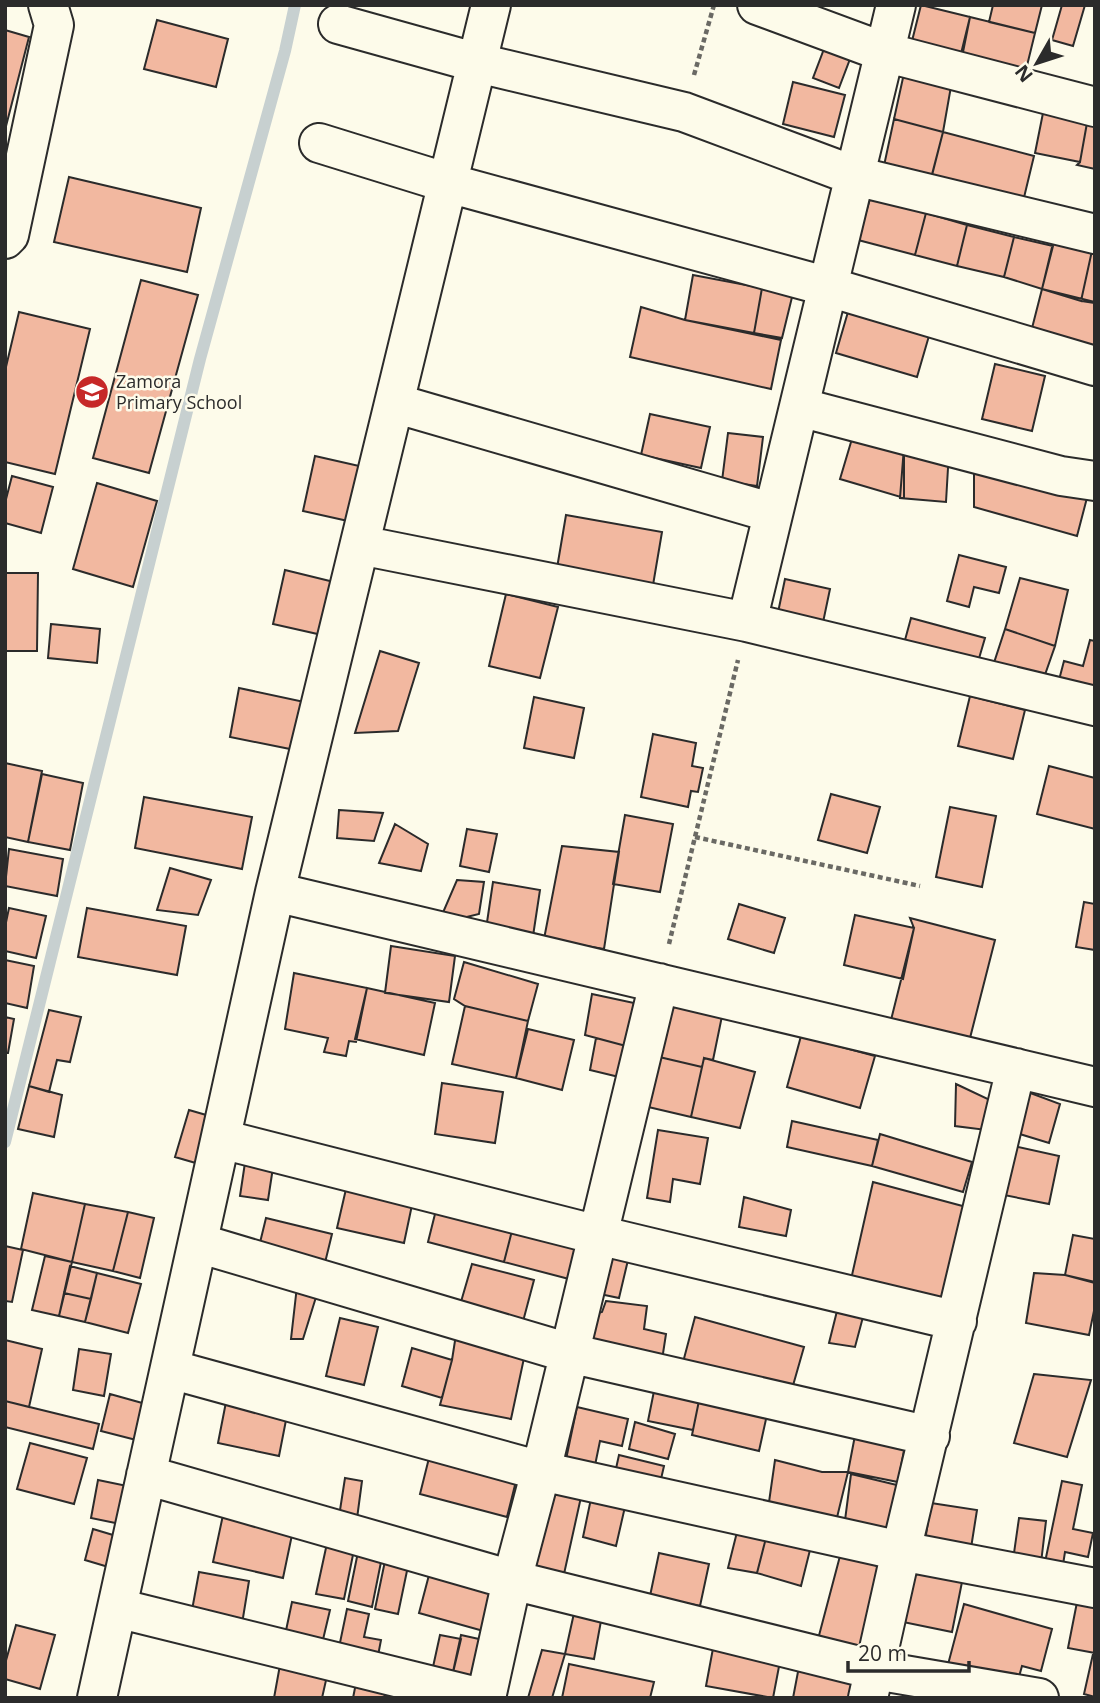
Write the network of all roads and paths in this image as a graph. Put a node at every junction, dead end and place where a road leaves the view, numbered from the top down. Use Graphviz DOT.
graph roads {
  1 [pos="48,5"];
  2 [pos="491,5"];
  3 [pos="714,5"];
  4 [pos="757,5"];
  5 [pos="896,5"];
  6 [pos="338,24"];
  7 [pos="884,52"];
  8 [pos="478,63"];
  9 [pos="1095,107"];
  10 [pos="684,112"];
  11 [pos="319,143"];
  12 [pos="855,176"];
  13 [pos="448,183"];
  14 [pos="1095,234"];
  15 [pos="5,239"];
  16 [pos="829,287"];
  17 [pos="1095,366"];
  18 [pos="394,403"];
  19 [pos="799,408"];
  20 [pos="1095,481"];
  21 [pos="773,513"];
  22 [pos="359,545"];
  23 [pos="747,622"];
  24 [pos="1095,706"];
  25 [pos="695,837"];
  26 [pos="920,886"];
  27 [pos="275,892"];
  28 [pos="659,983"];
  29 [pos="1016,1068"];
  30 [pos="1095,1087"];
  31 [pos="221,1139"];
  32 [pos="598,1235"];
  33 [pos="198,1243"];
  34 [pos="957,1321"];
  35 [pos="569,1353"];
  36 [pos="170,1369"];
  37 [pos="930,1436"];
  38 [pos="541,1471"];
  39 [pos="146,1475"];
  40 [pos="901,1552"];
  41 [pos="512,1580"];
  42 [pos="1095,1588"];
  43 [pos="117,1608"];
  44 [pos="872,1684"];
  45 [pos="97,1698"];
  46 [pos="483,1698"];
  47 [pos="1039,1698"];
  1 -- 15 [label="street"];
  2 -- 8 [label="street"];
  3 -- 10 [label="path"];
  4 -- 7 [label="street"];
  5 -- 7 [label="street"];
  6 -- 8 [label="street"];
  7 -- 9 [label="street"];
  7 -- 12 [label="street"];
  8 -- 10 [label="street"];
  8 -- 13 [label="street"];
  10 -- 12 [label="street"];
  11 -- 13 [label="street"];
  12 -- 14 [label="street"];
  12 -- 16 [label="street"];
  13 -- 16 [label="street"];
  13 -- 18 [label="street"];
  16 -- 17 [label="street"];
  16 -- 19 [label="street"];
  18 -- 21 [label="street"];
  18 -- 22 [label="street"];
  19 -- 20 [label="street"];
  19 -- 21 [label="street"];
  21 -- 23 [label="street"];
  22 -- 23 [label="street"];
  22 -- 27 [label="street"];
  23 -- 24 [label="street"];
  23 -- 25 [label="path"];
  25 -- 26 [label="path"];
  25 -- 28 [label="path"];
  27 -- 28 [label="street"];
  27 -- 31 [label="street"];
  28 -- 29 [label="street"];
  28 -- 32 [label="street"];
  29 -- 30 [label="street"];
  29 -- 34 [label="street"];
  31 -- 32 [label="street"];
  31 -- 33 [label="street"];
  32 -- 34 [label="street"];
  32 -- 35 [label="street"];
  33 -- 35 [label="street"];
  33 -- 36 [label="street"];
  34 -- 37 [label="street"];
  35 -- 37 [label="street"];
  35 -- 38 [label="street"];
  36 -- 38 [label="street"];
  36 -- 39 [label="street"];
  37 -- 40 [label="street"];
  38 -- 40 [label="street"];
  38 -- 41 [label="street"];
  39 -- 41 [label="street"];
  39 -- 43 [label="street"];
  40 -- 42 [label="street"];
  40 -- 44 [label="street"];
  41 -- 44 [label="street"];
  41 -- 46 [label="street"];
  43 -- 45 [label="street"];
  43 -- 46 [label="street"];
  44 -- 47 [label="street"];
}
